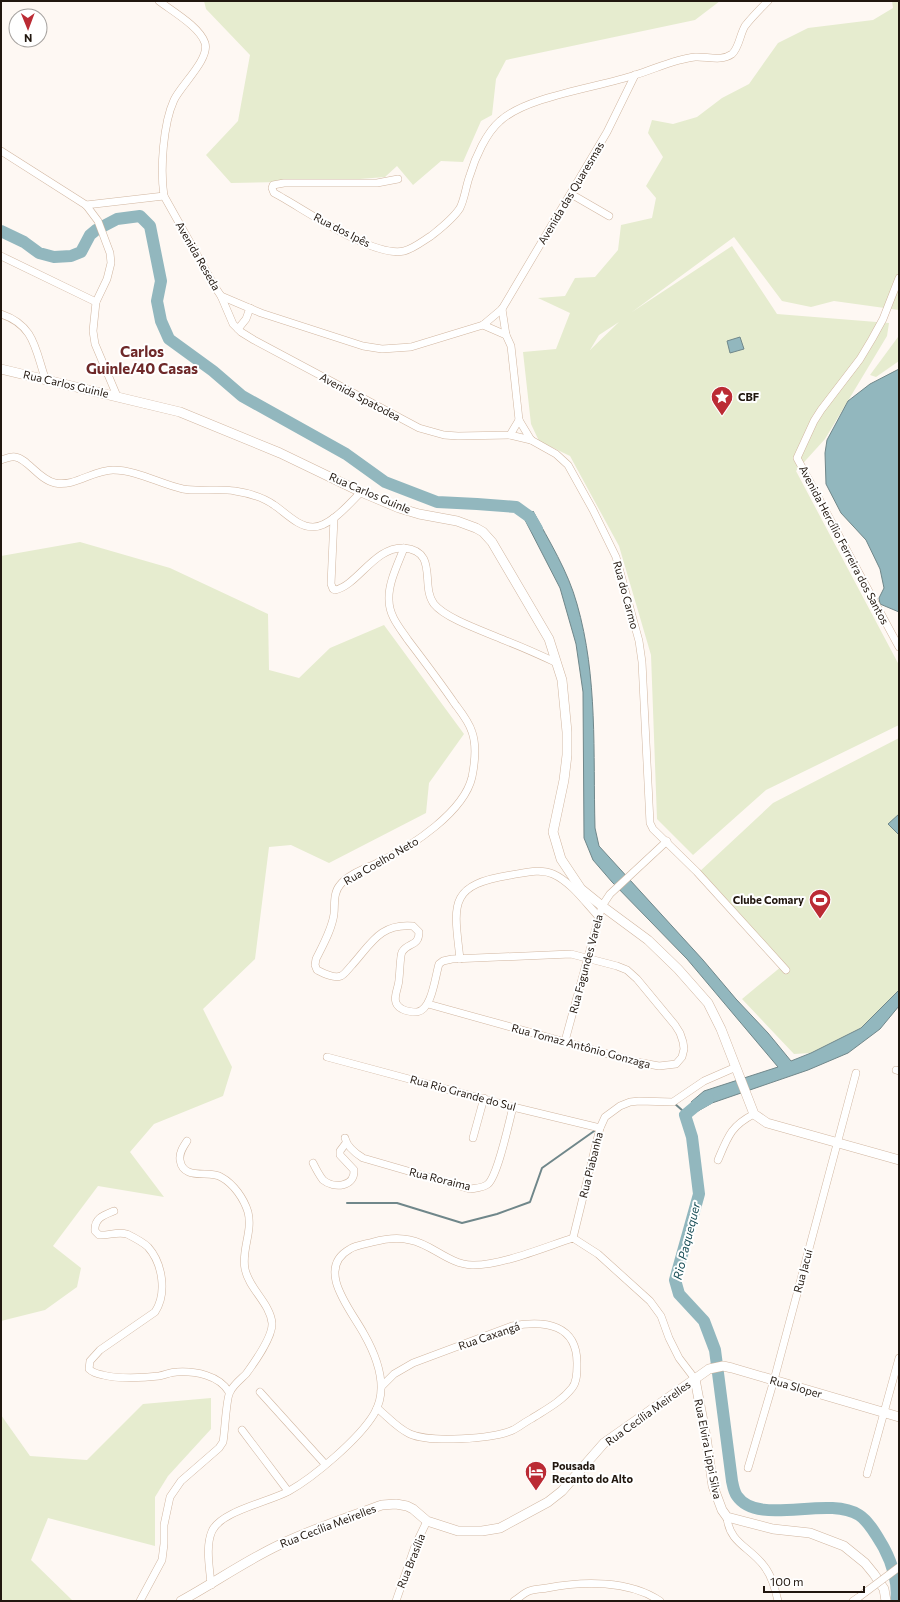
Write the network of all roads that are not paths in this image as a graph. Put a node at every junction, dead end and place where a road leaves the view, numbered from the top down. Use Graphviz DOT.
graph roads {
  1 [pos="159,1"];
  2 [pos="768,1"];
  3 [pos="635,75"];
  4 [pos="1,151"];
  5 [pos="398,179"];
  6 [pos="571,194"];
  7 [pos="164,196"];
  8 [pos="86,205"];
  9 [pos="609,216"];
  10 [pos="1,256"];
  11 [pos="899,278"];
  12 [pos="221,296"];
  13 [pos="96,302"];
  14 [pos="250,308"];
  15 [pos="502,309"];
  16 [pos="1,314"];
  17 [pos="483,325"];
  18 [pos="238,329"];
  19 [pos="506,335"];
  20 [pos="1,368"];
  21 [pos="45,378"];
  22 [pos="117,396"];
  23 [pos="519,420"];
  24 [pos="510,435"];
  25 [pos="531,440"];
  26 [pos="1,460"];
  27 [pos="361,492"];
  28 [pos="334,518"];
  29 [pos="404,548"];
  30 [pos="898,643"];
  31 [pos="557,663"];
  32 [pos="667,841"];
  33 [pos="602,906"];
  34 [pos="598,916"];
  35 [pos="587,958"];
  36 [pos="460,959"];
  37 [pos="786,970"];
  38 [pos="428,1004"];
  39 [pos="564,1041"];
  40 [pos="327,1057"];
  41 [pos="738,1071"];
  42 [pos="856,1073"];
  43 [pos="484,1098"];
  44 [pos="513,1107"];
  45 [pos="754,1114"];
  46 [pos="600,1128"];
  47 [pos="473,1138"];
  48 [pos="187,1141"];
  49 [pos="838,1142"];
  50 [pos="718,1160"];
  51 [pos="899,1160"];
  52 [pos="313,1163"];
  53 [pos="114,1211"];
  54 [pos="573,1238"];
  55 [pos="899,1358"];
  56 [pos="694,1379"];
  57 [pos="774,1380"];
  58 [pos="382,1386"];
  59 [pos="230,1392"];
  60 [pos="260,1392"];
  61 [pos="377,1408"];
  62 [pos="884,1413"];
  63 [pos="899,1417"];
  64 [pos="242,1430"];
  65 [pos="326,1464"];
  66 [pos="748,1468"];
  67 [pos="867,1474"];
  68 [pos="288,1491"];
  69 [pos="728,1517"];
  70 [pos="427,1521"];
  71 [pos="899,1567"];
  72 [pos="211,1585"];
  73 [pos="856,1599"];
  74 [pos="140,1601"];
  75 [pos="181,1601"];
  76 [pos="396,1601"];
  77 [pos="514,1601"];
  78 [pos="660,1601"];
  79 [pos="778,1601"];
  80 [pos="886,1601"];
  1 -- 7 [label="street, Avenida Reseda"];
  2 -- 3 [label="street"];
  3 -- 5 [label="street, Rua dos Ipês"];
  3 -- 6 [label="street, Avenida das Quaresmas"];
  4 -- 8 [label="street"];
  6 -- 9 [label="street"];
  6 -- 15 [label="street, Avenida das Quaresmas"];
  7 -- 8 [label="street"];
  7 -- 12 [label="street, Avenida Reseda"];
  8 -- 13 [label="street"];
  10 -- 13 [label="street"];
  11 -- 30 [label="street, Avenida Hercílio Ferreira dos Santos"];
  12 -- 14 [label="street, Avenida Reseda"];
  12 -- 18 [label="street, Avenida Spatodea"];
  13 -- 22 [label="street"];
  14 -- 17 [label="street, Avenida Reseda"];
  14 -- 18 [label="street"];
  15 -- 17 [label="street, Avenida Reseda"];
  15 -- 19 [label="street, Rua do Carmo"];
  16 -- 21 [label="street"];
  17 -- 19 [label="street"];
  18 -- 24 [label="street, Avenida Spatodea"];
  19 -- 23 [label="street, Rua do Carmo"];
  20 -- 21 [label="street, Rua Carlos Guinle"];
  21 -- 22 [label="street, Rua Carlos Guinle"];
  22 -- 27 [label="street, Rua Carlos Guinle"];
  23 -- 24 [label="street"];
  23 -- 25 [label="street, Rua do Carmo"];
  24 -- 25 [label="street, Avenida Spatodea"];
  25 -- 32 [label="street, Rua do Carmo"];
  26 -- 28 [label="street"];
  27 -- 28 [label="street"];
  27 -- 31 [label="street, Rua Carlos Guinle"];
  28 -- 29 [label="street"];
  29 -- 31 [label="street"];
  29 -- 38 [label="street, Rua Coelho Neto"];
  31 -- 33 [label="street, Rua Carlos Guinle"];
  32 -- 33 [label="street, Rua Fagundes Varela"];
  32 -- 37 [label="street, Rua do Carmo"];
  33 -- 34 [label="street, Rua Fagundes Varela"];
  33 -- 41 [label="street, Rua Carlos Guinle"];
  34 -- 35 [label="street, Rua Fagundes Varela"];
  34 -- 36 [label="street"];
  35 -- 36 [label="street, Rua Tomaz Antônio Gonzaga"];
  35 -- 39 [label="street, Rua Fagundes Varela"];
  35 -- 39 [label="street, Rua Tomaz Antônio Gonzaga"];
  36 -- 38 [label="street, Rua Tomaz Antônio Gonzaga"];
  38 -- 39 [label="street, Rua Tomaz Antônio Gonzaga"];
  40 -- 43 [label="street, Rua Rio Grande do Sul"];
  41 -- 45 [label="street, Rua Carlos Guinle"];
  41 -- 46 [label="street, Rua Piabanha"];
  42 -- 49 [label="street, Rua Jacuí"];
  43 -- 44 [label="street, Rua Rio Grande do Sul"];
  43 -- 47 [label="street"];
  44 -- 46 [label="street, Rua Rio Grande do Sul"];
  44 -- 52 [label="street, Rua Roraima"];
  45 -- 49 [label="street"];
  45 -- 50 [label="street"];
  46 -- 54 [label="street, Rua Piabanha"];
  48 -- 59 [label="street"];
  49 -- 51 [label="street"];
  49 -- 57 [label="street, Rua Jacuí"];
  53 -- 59 [label="street"];
  54 -- 56 [label="street"];
  54 -- 58 [label="street"];
  55 -- 62 [label="street"];
  56 -- 57 [label="street, Rua Sloper"];
  56 -- 69 [label="street, Rua Elvira Lippi Silva"];
  56 -- 70 [label="street, Rua Cecília Meirelles"];
  57 -- 62 [label="street, Rua Sloper"];
  57 -- 66 [label="street, Rua Jacuí"];
  58 -- 61 [label="street"];
  58 -- 61 [label="street, Rua Caxangá"];
  59 -- 74 [label="street"];
  60 -- 65 [label="street"];
  61 -- 65 [label="street"];
  62 -- 63 [label="street, Rua Sloper"];
  62 -- 67 [label="street"];
  64 -- 68 [label="street"];
  65 -- 68 [label="street"];
  68 -- 72 [label="street"];
  69 -- 79 [label="street"];
  69 -- 80 [label="street"];
  70 -- 72 [label="street, Rua Cecília Meirelles"];
  70 -- 76 [label="street, Rua Brasília"];
  71 -- 73 [label="street, bridge"];
  72 -- 75 [label="street, Rua Cecília Meirelles"];
  77 -- 78 [label="street"];
}
